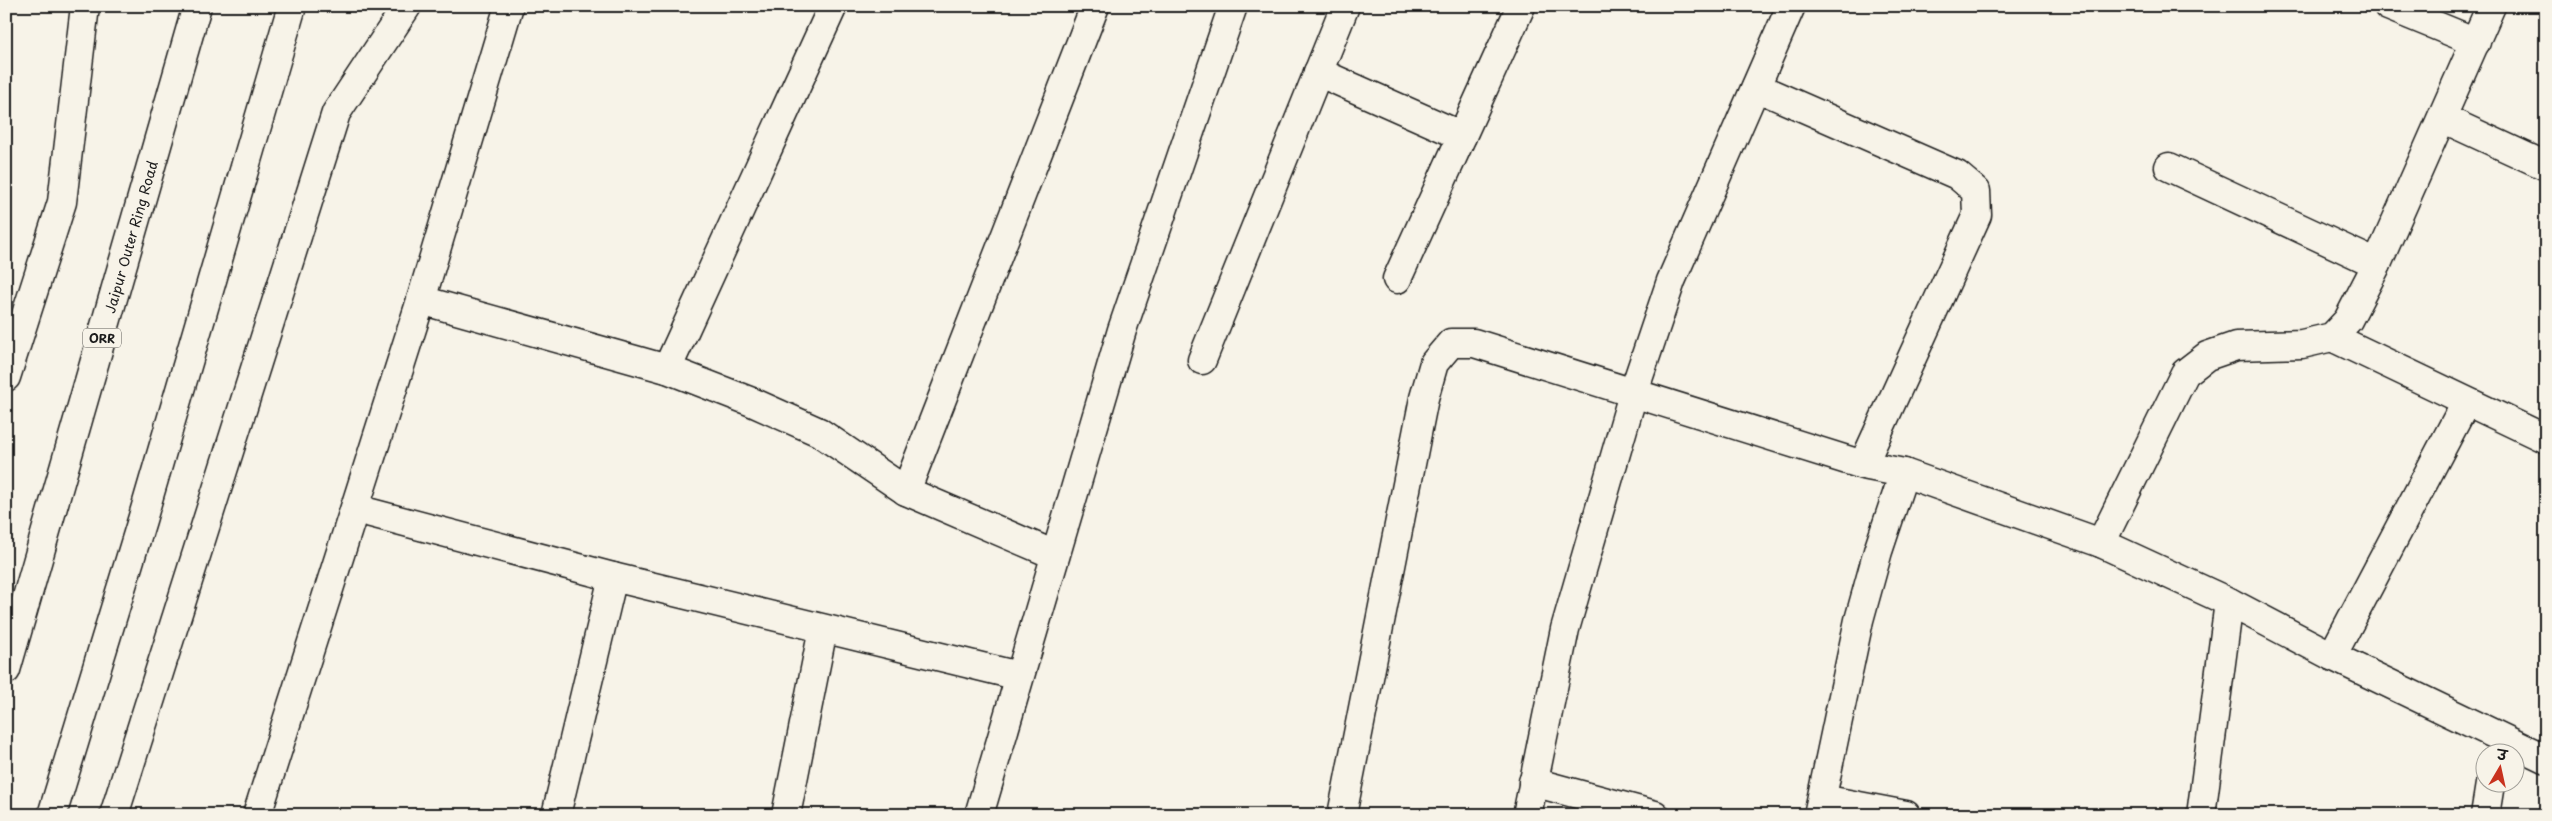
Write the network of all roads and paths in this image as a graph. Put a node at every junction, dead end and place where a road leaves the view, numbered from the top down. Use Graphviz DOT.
graph roads {
  1 [pos="85,6"];
  2 [pos="197,6"];
  3 [pos="292,6"];
  4 [pos="407,6"];
  5 [pos="833,6"];
  6 [pos="1094,6"];
  7 [pos="1233,6"];
  8 [pos="1345,6"];
  9 [pos="1521,6"];
  10 [pos="1791,6"];
  11 [pos="2388,6"];
  12 [pos="2491,6"];
  13 [pos="508,8"];
  14 [pos="2476,42"];
  15 [pos="1318,72"];
  16 [pos="1756,87"];
  17 [pos="2442,118"];
  18 [pos="1462,136"];
  19 [pos="2546,166"];
  20 [pos="2168,167"];
  21 [pos="2377,264"];
  22 [pos="1397,279"];
  23 [pos="421,300"];
  24 [pos="2332,337"];
  25 [pos="1202,360"];
  26 [pos="667,369"];
  27 [pos="6,376"];
  28 [pos="1633,394"];
  29 [pos="2466,402"];
  30 [pos="2546,439"];
  31 [pos="1863,464"];
  32 [pos="1904,474"];
  33 [pos="906,491"];
  34 [pos="356,509"];
  35 [pos="2101,543"];
  36 [pos="1055,555"];
  37 [pos="614,577"];
  38 [pos="2229,602"];
  39 [pos="823,628"];
  40 [pos="2332,656"];
  41 [pos="6,670"];
  42 [pos="1019,676"];
  43 [pos="2494,744"];
  44 [pos="2524,753"];
  45 [pos="2546,760"];
  46 [pos="1533,782"];
  47 [pos="2488,794"];
  48 [pos="1820,807"];
  49 [pos="52,815"];
  50 [pos="114,815"];
  51 [pos="257,815"];
  52 [pos="556,815"];
  53 [pos="786,815"];
  54 [pos="979,815"];
  55 [pos="1342,815"];
  56 [pos="1527,815"];
  57 [pos="1655,815"];
  58 [pos="1906,815"];
  59 [pos="2201,815"];
  60 [pos="2485,815"];
  1 -- 27 [label="main road"];
  2 -- 41 [label="main road, Jaipur Outer Ring Road / ORR"];
  3 -- 49 [label="main road"];
  4 -- 50 [label="main road"];
  5 -- 26 [label="main road"];
  6 -- 33 [label="main road"];
  7 -- 36 [label="main road"];
  8 -- 15 [label="main road"];
  9 -- 18 [label="main road"];
  10 -- 16 [label="main road"];
  11 -- 14 [label="main road"];
  12 -- 14 [label="main road"];
  13 -- 23 [label="main road"];
  14 -- 17 [label="main road"];
  15 -- 18 [label="main road"];
  15 -- 25 [label="main road"];
  16 -- 28 [label="main road"];
  16 -- 31 [label="main road"];
  17 -- 19 [label="main road"];
  17 -- 21 [label="main road"];
  18 -- 22 [label="main road"];
  20 -- 21 [label="main road"];
  21 -- 24 [label="main road"];
  23 -- 26 [label="main road"];
  23 -- 34 [label="main road"];
  24 -- 29 [label="main road"];
  24 -- 35 [label="main road"];
  26 -- 33 [label="main road"];
  28 -- 31 [label="main road"];
  28 -- 46 [label="main road"];
  28 -- 55 [label="main road"];
  29 -- 30 [label="main road"];
  29 -- 40 [label="main road"];
  31 -- 32 [label="main road"];
  32 -- 35 [label="main road"];
  32 -- 48 [label="main road"];
  33 -- 36 [label="main road"];
  34 -- 37 [label="main road"];
  34 -- 51 [label="main road"];
  35 -- 38 [label="main road"];
  36 -- 42 [label="main road"];
  37 -- 39 [label="main road"];
  37 -- 52 [label="main road"];
  38 -- 40 [label="main road"];
  38 -- 59 [label="main road"];
  39 -- 42 [label="main road"];
  39 -- 53 [label="main road"];
  40 -- 43 [label="main road"];
  42 -- 54 [label="main road"];
  44 -- 45 [label="main road"];
  46 -- 56 [label="main road"];
  46 -- 57 [label="main road"];
  47 -- 60 [label="main road"];
  48 -- 58 [label="main road"];
}
